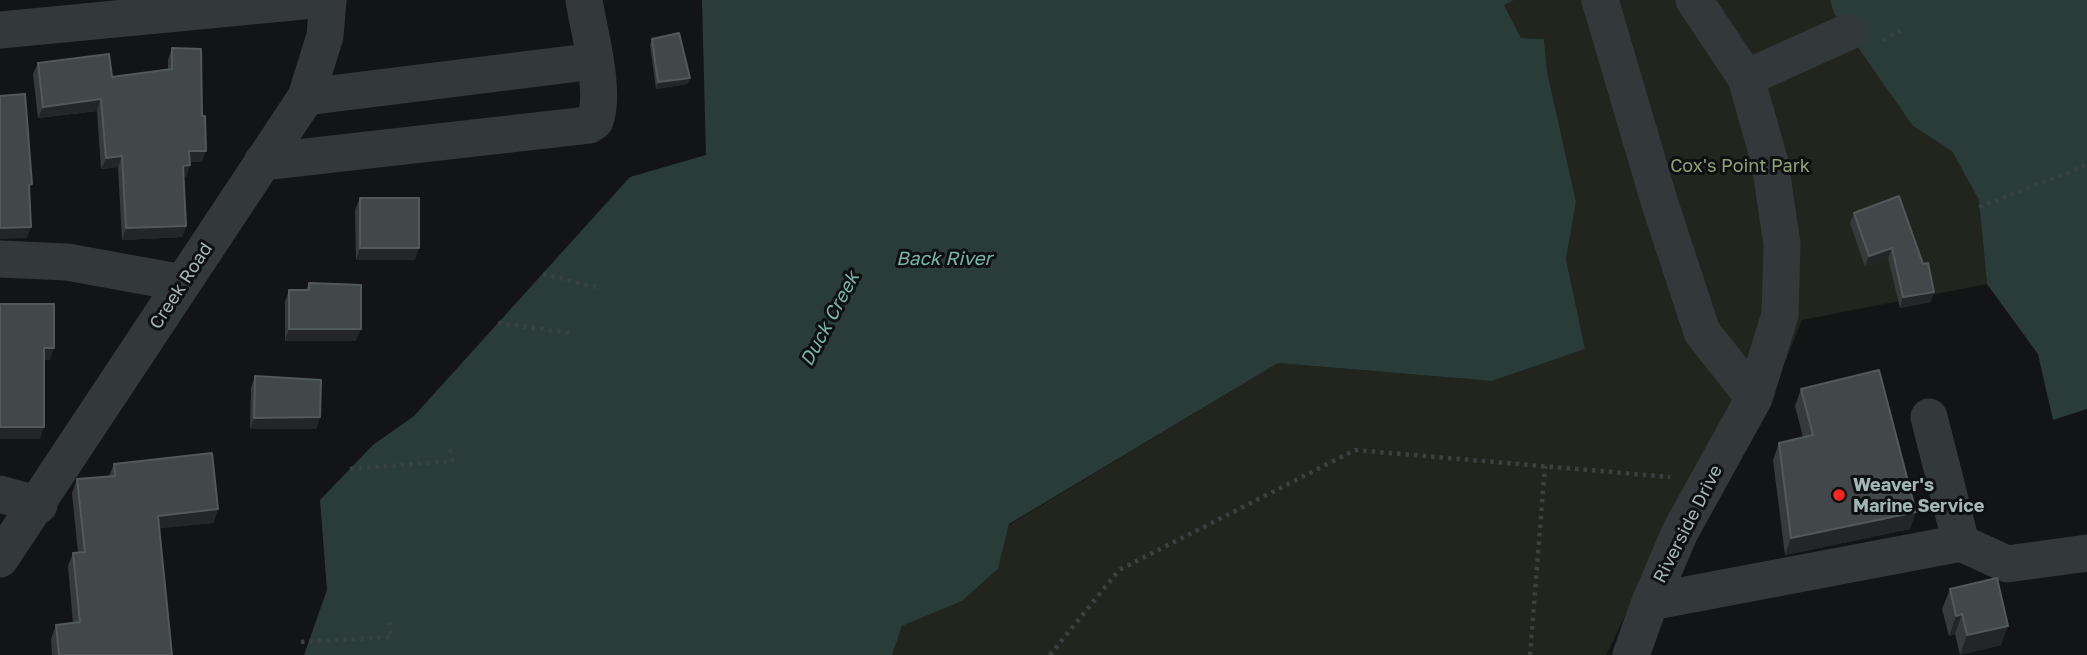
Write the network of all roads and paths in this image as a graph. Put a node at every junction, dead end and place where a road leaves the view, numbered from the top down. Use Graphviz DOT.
graph roads {
  1 [pos="313,0"];
  2 [pos="328,0"];
  3 [pos="584,0"];
  4 [pos="1600,0"];
  5 [pos="1694,0"];
  6 [pos="0,30"];
  7 [pos="1848,32"];
  8 [pos="595,61"];
  9 [pos="1746,78"];
  10 [pos="306,97"];
  11 [pos="262,162"];
  12 [pos="2087,165"];
  13 [pos="1979,207"];
  14 [pos="0,259"];
  15 [pos="543,274"];
  16 [pos="183,284"];
  17 [pos="600,288"];
  18 [pos="498,323"];
  19 [pos="570,333"];
  20 [pos="1754,398"];
  21 [pos="1930,417"];
  22 [pos="449,444"];
  23 [pos="1545,466"];
  24 [pos="350,470"];
  25 [pos="1709,480"];
  26 [pos="0,494"];
  27 [pos="39,505"];
  28 [pos="1961,543"];
  29 [pos="2087,553"];
  30 [pos="0,559"];
  31 [pos="1650,601"];
  32 [pos="389,617"];
  33 [pos="301,642"];
  34 [pos="1051,655"];
  35 [pos="1530,655"];
  36 [pos="1631,655"];
  1 -- 6 [label="street"];
  2 -- 10 [label="street, Creek Road"];
  3 -- 8 [label="street"];
  4 -- 20 [label="street"];
  5 -- 9 [label="street, Riverside Drive"];
  7 -- 9 [label="street"];
  8 -- 10 [label="street"];
  8 -- 11 [label="street"];
  9 -- 20 [label="street, Riverside Drive"];
  10 -- 11 [label="street, Creek Road"];
  11 -- 16 [label="street, Creek Road"];
  12 -- 13 [label="path"];
  14 -- 16 [label="street"];
  15 -- 17 [label="path"];
  16 -- 27 [label="street, Creek Road"];
  18 -- 19 [label="path"];
  20 -- 25 [label="street, Riverside Drive"];
  21 -- 28 [label="street"];
  22 -- 24 [label="path"];
  23 -- 25 [label="path"];
  23 -- 34 [label="path"];
  23 -- 35 [label="path"];
  25 -- 31 [label="street, Riverside Drive"];
  26 -- 27 [label="street"];
  27 -- 30 [label="street, Creek Road"];
  28 -- 29 [label="street"];
  28 -- 31 [label="street"];
  31 -- 36 [label="street, Riverside Drive"];
  32 -- 33 [label="path"];
}
